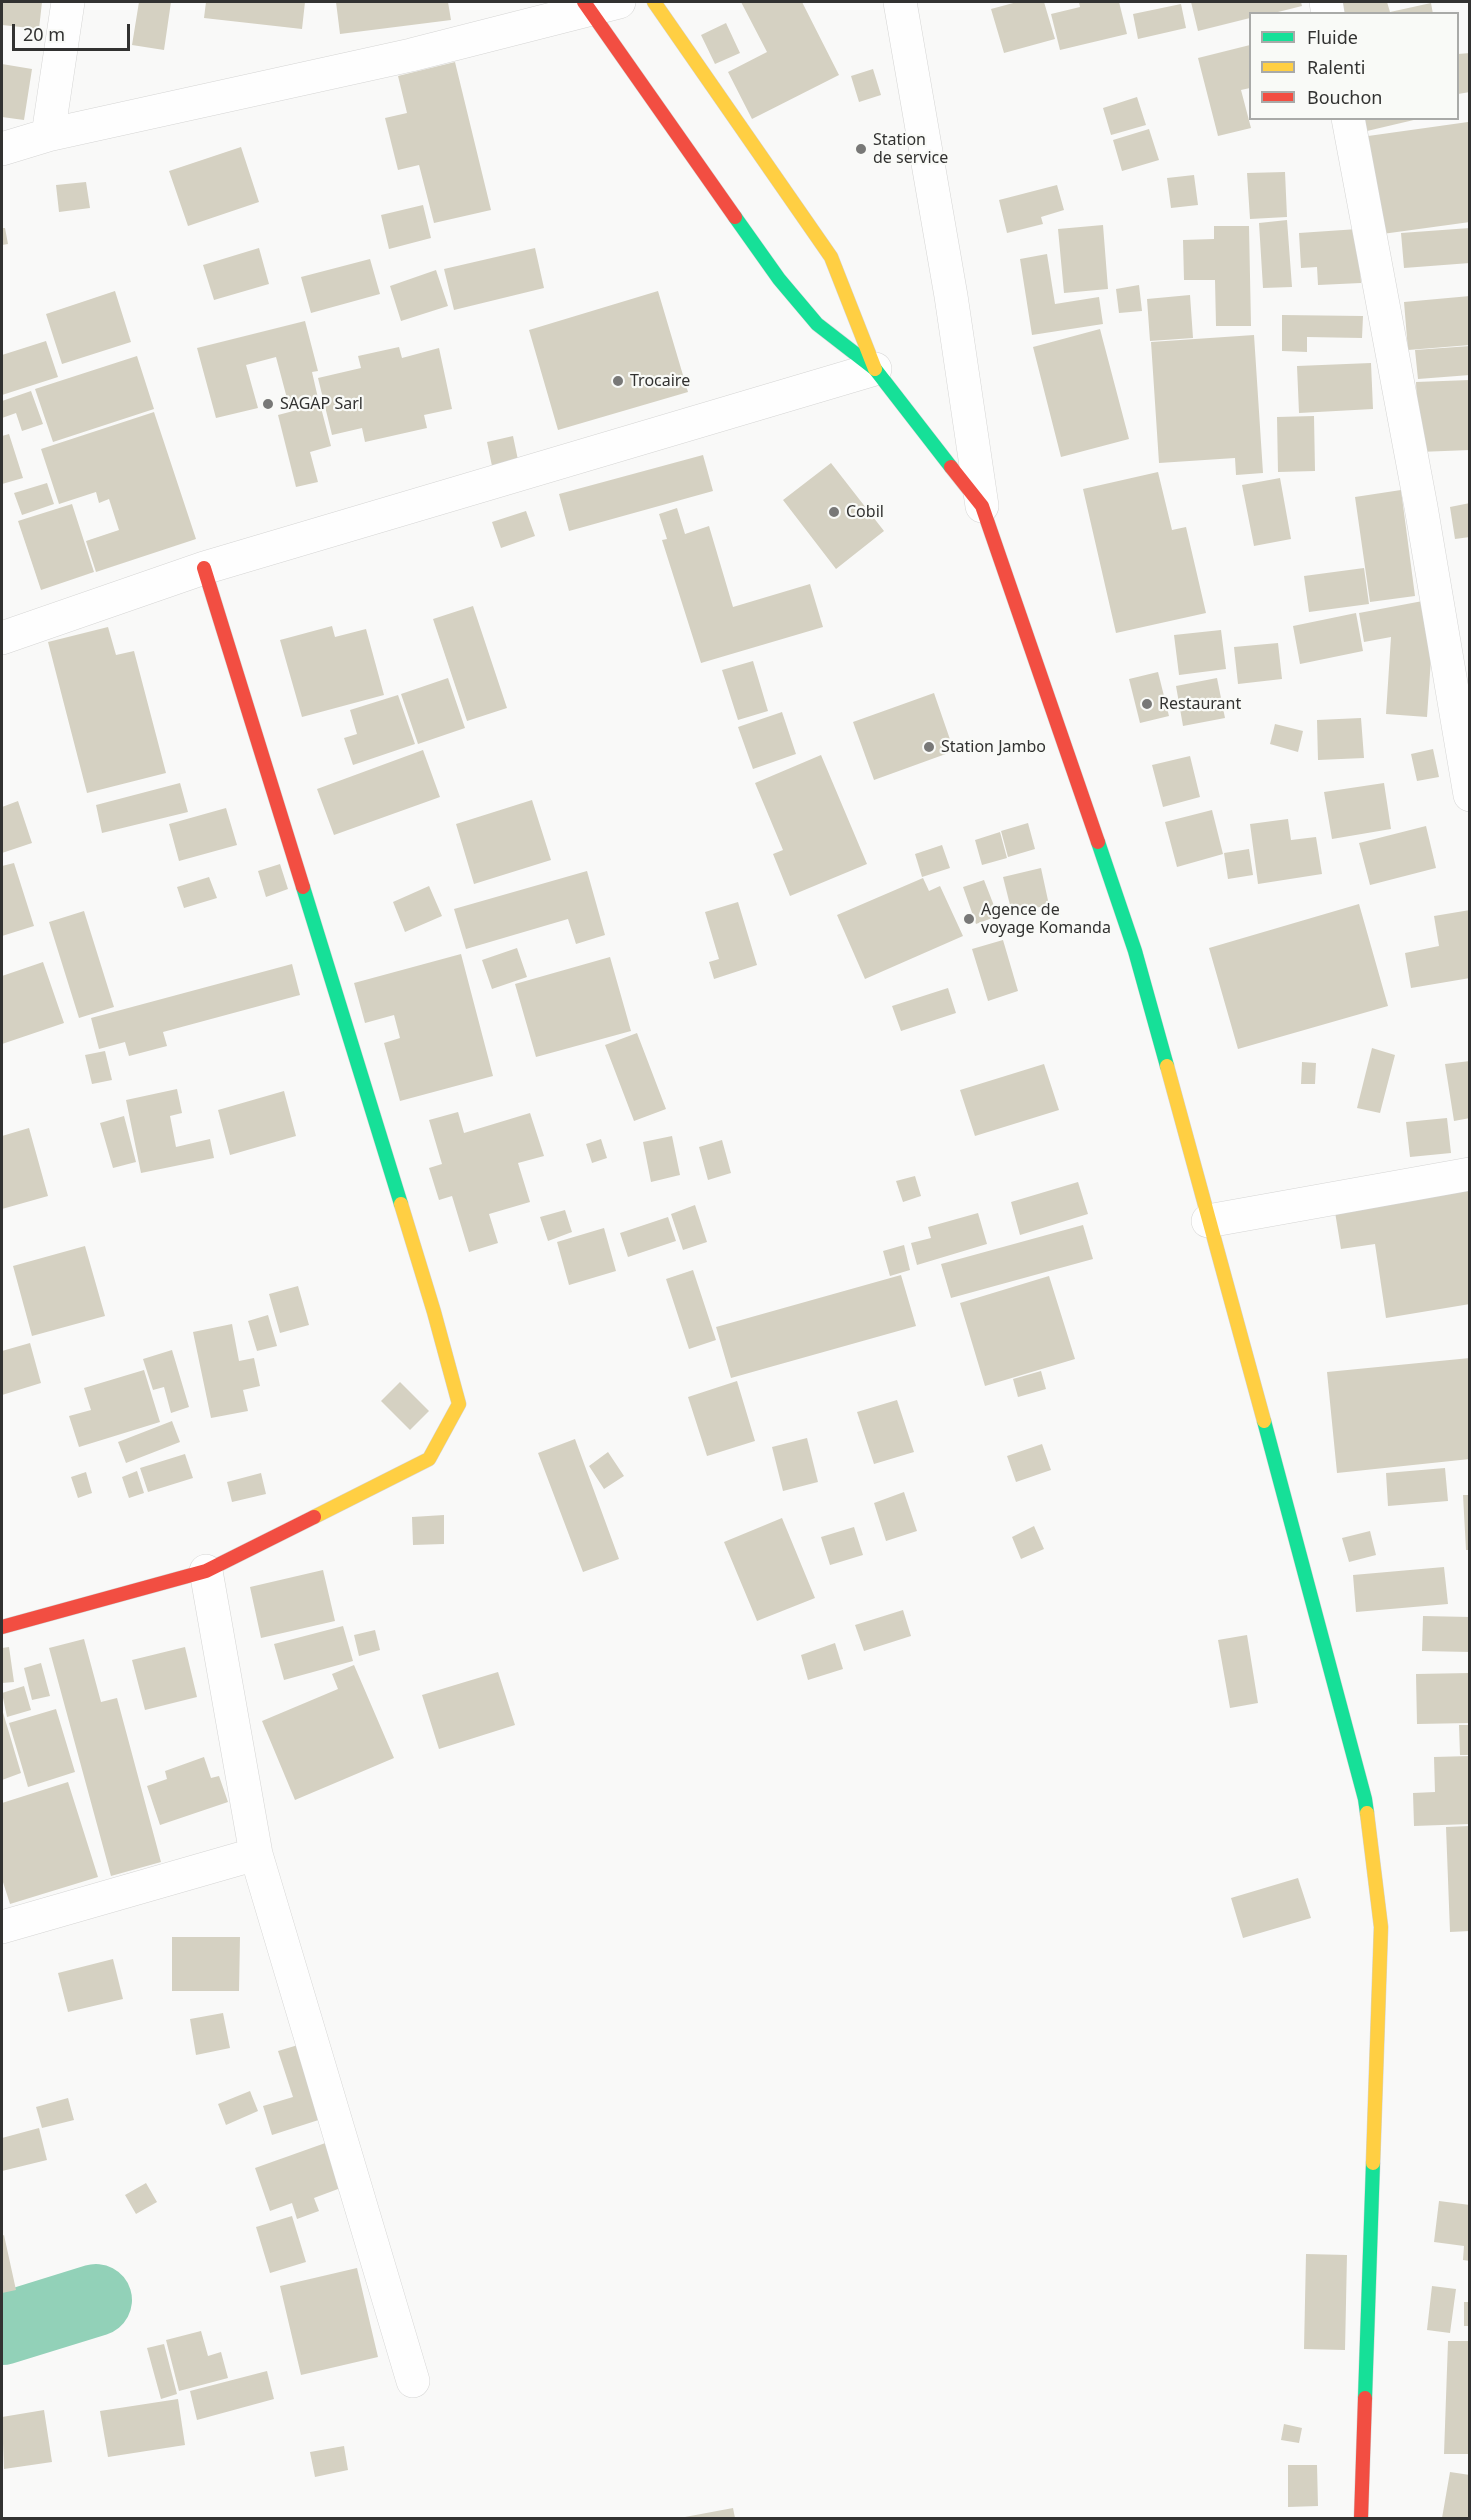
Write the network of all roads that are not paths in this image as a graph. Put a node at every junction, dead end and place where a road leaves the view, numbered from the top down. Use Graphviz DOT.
graph roads {
  1 [pos="68,2"];
  2 [pos="619,2"];
  3 [pos="654,2"];
  4 [pos="900,2"];
  5 [pos="586,5"];
  6 [pos="1348,120"];
  7 [pos="48,135"];
  8 [pos="2,149"];
  9 [pos="875,369"];
  10 [pos="982,506"];
  11 [pos="204,568"];
  12 [pos="2,638"];
  13 [pos="1470,795"];
  14 [pos="1470,1174"];
  15 [pos="1208,1221"];
  16 [pos="206,1571"];
  17 [pos="2,1626"];
  18 [pos="256,1854"];
  19 [pos="2,1927"];
  20 [pos="413,2381"];
  21 [pos="1361,2518"];
  1 -- 7 [label="street"];
  2 -- 5 [label="street"];
  3 -- 9 [label="main road"];
  4 -- 10 [label="street"];
  5 -- 7 [label="street"];
  5 -- 9 [label="main road"];
  6 -- 13 [label="street"];
  7 -- 8 [label="street"];
  9 -- 10 [label="main road"];
  9 -- 11 [label="street"];
  10 -- 15 [label="main road"];
  11 -- 12 [label="street"];
  11 -- 16 [label="main road"];
  14 -- 15 [label="street"];
  15 -- 21 [label="main road"];
  16 -- 17 [label="main road"];
  16 -- 18 [label="street"];
  18 -- 19 [label="street"];
  18 -- 20 [label="street"];
}
